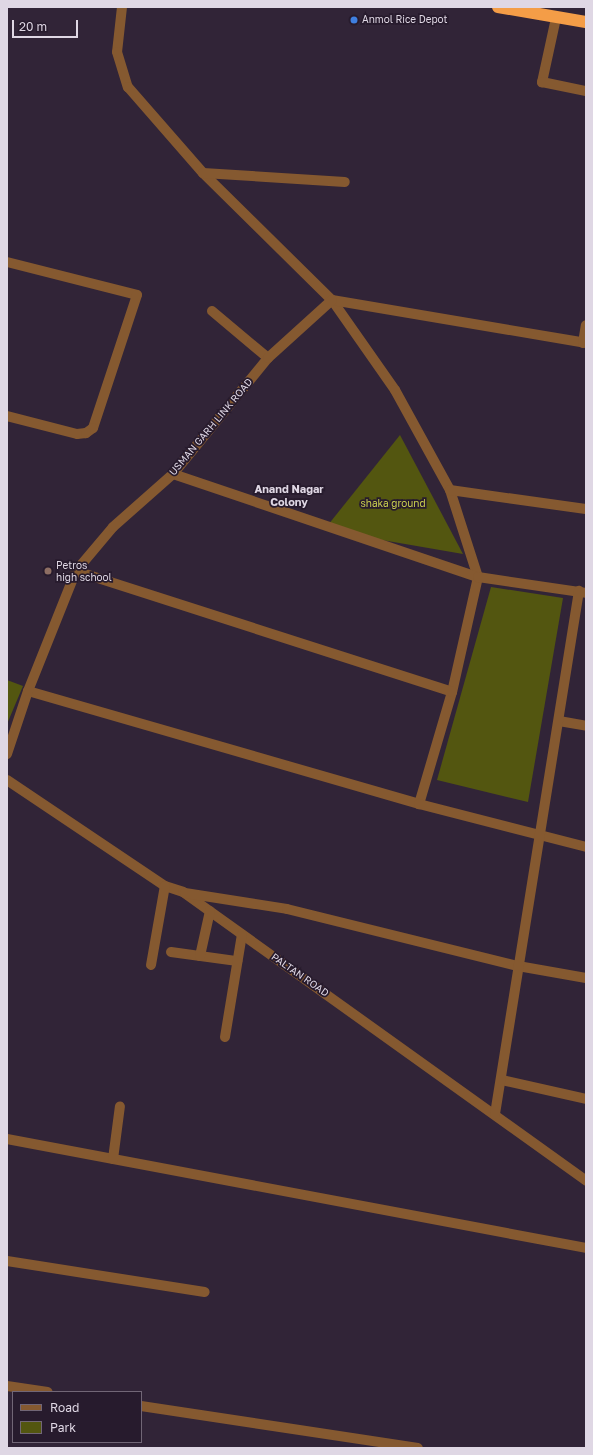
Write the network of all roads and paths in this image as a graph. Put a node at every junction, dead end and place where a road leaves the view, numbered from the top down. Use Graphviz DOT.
graph roads {
  1 [pos="122,7"];
  2 [pos="498,7"];
  3 [pos="556,18"];
  4 [pos="586,22"];
  5 [pos="586,91"];
  6 [pos="203,173"];
  7 [pos="345,182"];
  8 [pos="7,262"];
  9 [pos="332,300"];
  10 [pos="212,311"];
  11 [pos="586,325"];
  12 [pos="584,343"];
  13 [pos="268,358"];
  14 [pos="7,416"];
  15 [pos="173,474"];
  16 [pos="450,490"];
  17 [pos="586,509"];
  18 [pos="76,570"];
  19 [pos="478,577"];
  20 [pos="582,592"];
  21 [pos="28,691"];
  22 [pos="452,692"];
  23 [pos="560,721"];
  24 [pos="586,726"];
  25 [pos="7,754"];
  26 [pos="7,780"];
  27 [pos="419,804"];
  28 [pos="541,837"];
  29 [pos="586,847"];
  30 [pos="165,886"];
  31 [pos="183,892"];
  32 [pos="210,911"];
  33 [pos="242,934"];
  34 [pos="171,952"];
  35 [pos="200,956"];
  36 [pos="237,961"];
  37 [pos="151,965"];
  38 [pos="518,966"];
  39 [pos="586,978"];
  40 [pos="225,1037"];
  41 [pos="502,1080"];
  42 [pos="586,1099"];
  43 [pos="120,1106"];
  44 [pos="495,1114"];
  45 [pos="7,1139"];
  46 [pos="113,1159"];
  47 [pos="586,1181"];
  48 [pos="586,1248"];
  49 [pos="7,1261"];
  50 [pos="206,1292"];
  51 [pos="7,1386"];
  52 [pos="41,1391"];
  53 [pos="142,1406"];
  54 [pos="371,1444"];
  55 [pos="418,1448"];
  1 -- 6 [label="street"];
  2 -- 3 [label="highway"];
  3 -- 4 [label="highway"];
  3 -- 5 [label="street"];
  6 -- 7 [label="street"];
  6 -- 9 [label="street"];
  8 -- 14 [label="street"];
  9 -- 12 [label="street"];
  9 -- 13 [label="street, USMAN GARH LINK ROAD"];
  9 -- 16 [label="street"];
  10 -- 13 [label="street"];
  11 -- 12 [label="street"];
  13 -- 15 [label="street, USMAN GARH LINK ROAD"];
  15 -- 18 [label="street, USMAN GARH LINK ROAD"];
  15 -- 19 [label="street"];
  16 -- 17 [label="street"];
  16 -- 19 [label="street"];
  18 -- 21 [label="street, USMAN GARH LINK ROAD"];
  18 -- 22 [label="street"];
  19 -- 20 [label="street"];
  19 -- 22 [label="street"];
  20 -- 23 [label="street"];
  21 -- 25 [label="street, USMAN GARH LINK ROAD"];
  21 -- 27 [label="street"];
  22 -- 27 [label="street"];
  23 -- 24 [label="street"];
  23 -- 28 [label="street"];
  26 -- 30 [label="street, PALTAN ROAD"];
  27 -- 28 [label="street"];
  28 -- 29 [label="street"];
  28 -- 38 [label="street"];
  30 -- 31 [label="street, PALTAN ROAD"];
  30 -- 37 [label="street"];
  31 -- 32 [label="street, PALTAN ROAD"];
  31 -- 38 [label="street"];
  32 -- 33 [label="street, PALTAN ROAD"];
  32 -- 35 [label="street"];
  33 -- 36 [label="street"];
  33 -- 44 [label="street, PALTAN ROAD"];
  34 -- 35 [label="street"];
  35 -- 36 [label="street"];
  36 -- 40 [label="street"];
  38 -- 39 [label="street"];
  38 -- 41 [label="street"];
  41 -- 42 [label="street"];
  41 -- 44 [label="street"];
  43 -- 46 [label="street"];
  44 -- 47 [label="street, PALTAN ROAD"];
  45 -- 46 [label="street"];
  46 -- 48 [label="street"];
  49 -- 50 [label="street"];
  51 -- 52 [label="street"];
  53 -- 54 [label="street"];
  54 -- 55 [label="street"];
}
